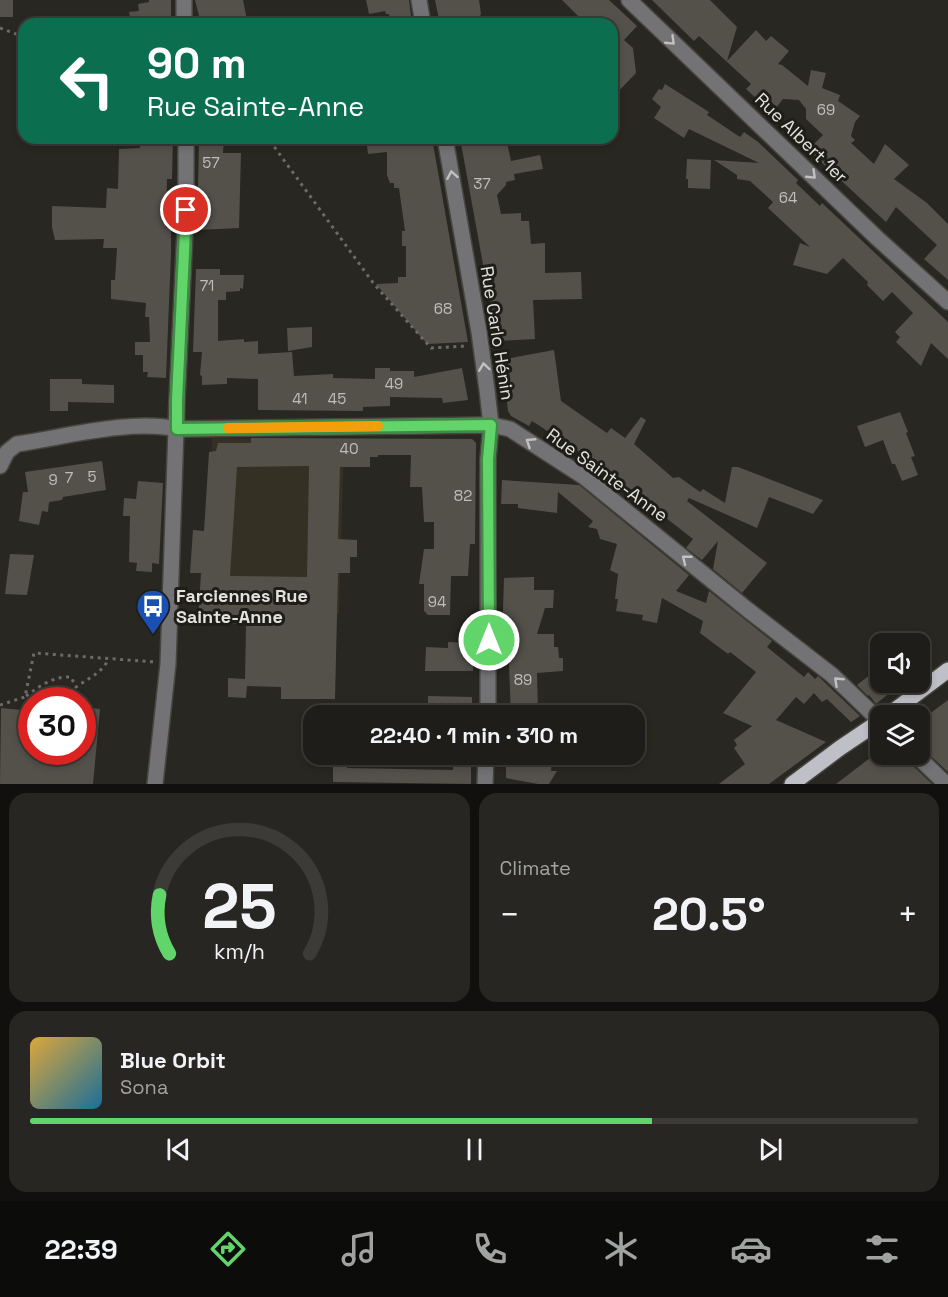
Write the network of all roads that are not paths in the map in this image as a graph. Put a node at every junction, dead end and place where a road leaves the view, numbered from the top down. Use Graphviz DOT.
graph roads {
  1 [pos="184,0"];
  2 [pos="419,0"];
  3 [pos="629,0"];
  4 [pos="184,18"];
  5 [pos="422,18"];
  6 [pos="186,144"];
  7 [pos="446,144"];
  8 [pos="948,302"];
  9 [pos="491,425"];
  10 [pos="177,429"];
  11 [pos="2,456"];
  12 [pos="948,670"];
  13 [pos="488,705"];
  14 [pos="902,705"];
  15 [pos="870,711"];
  16 [pos="870,728"];
  17 [pos="486,765"];
  18 [pos="926,765"];
  19 [pos="155,784"];
  20 [pos="486,784"];
  21 [pos="792,784"];
  22 [pos="946,784"];
  1 -- 4 [label="street"];
  2 -- 5 [label="street"];
  3 -- 8 [label="street, Rue Albert 1er, one-way"];
  6 -- 10 [label="street"];
  9 -- 7 [label="street, Rue Carlo Hénin, one-way"];
  9 -- 10 [label="street, Rue Sainte-Anne"];
  9 -- 13 [label="street, Rue Carlo Hénin"];
  15 -- 9 [label="street, Rue Sainte-Anne, one-way"];
  10 -- 11 [label="street, Rue Sainte-Anne"];
  10 -- 19 [label="street"];
  12 -- 14 [label="main road"];
  16 -- 21 [label="main road"];
  17 -- 20 [label="street"];
  18 -- 22 [label="street"];
}
